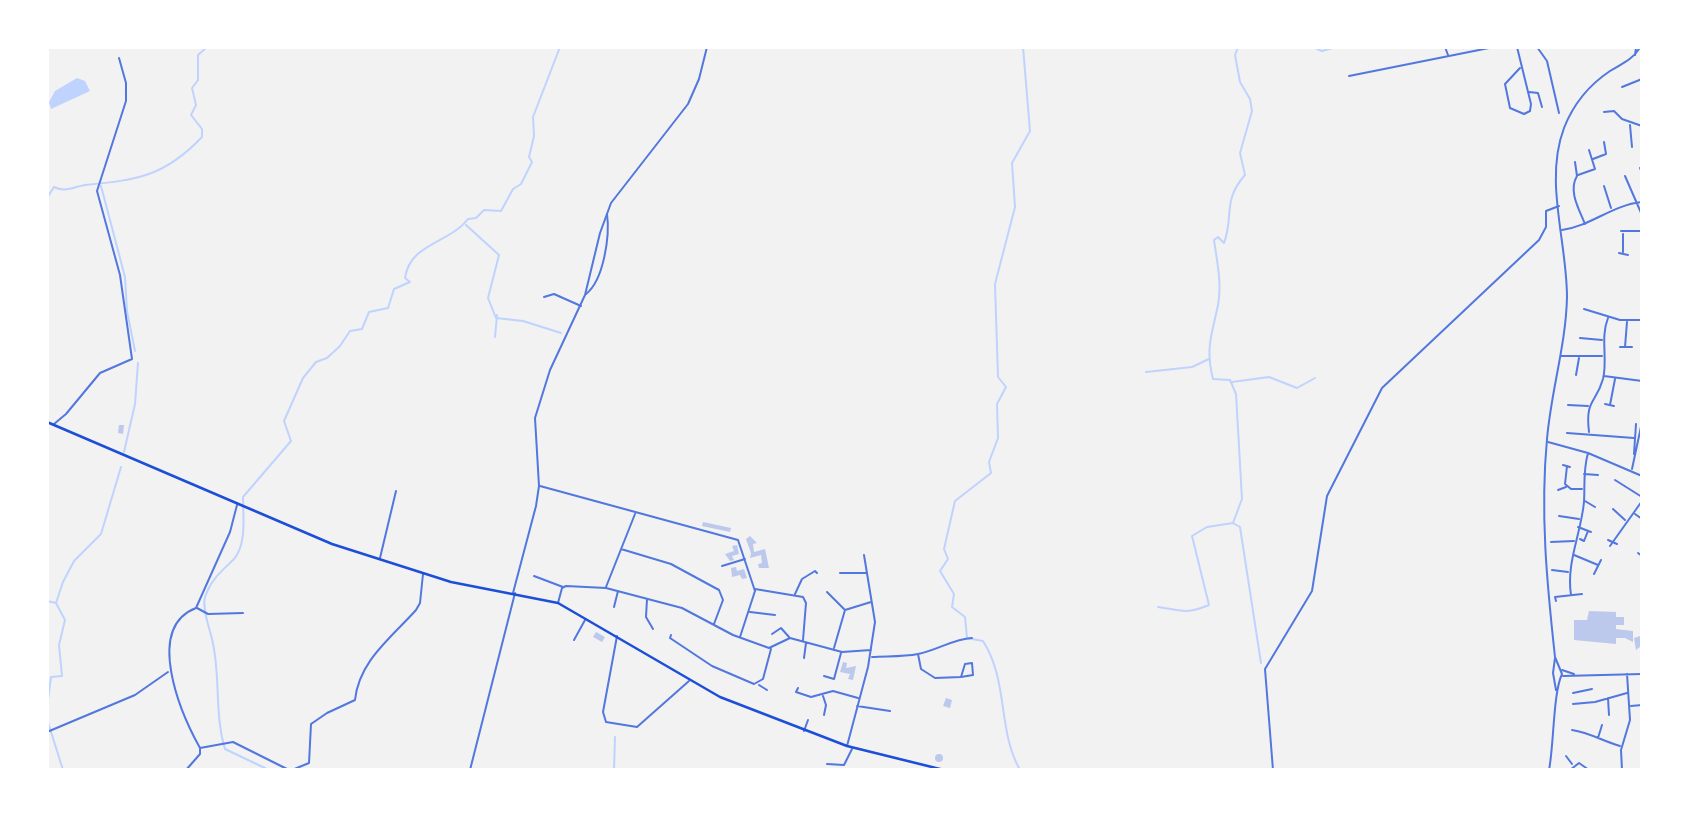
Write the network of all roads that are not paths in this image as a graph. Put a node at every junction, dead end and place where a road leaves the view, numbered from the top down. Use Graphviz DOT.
graph roads {
  1 [pos="707,47"];
  2 [pos="1446,47"];
  3 [pos="1494,47"];
  4 [pos="1517,47"];
  5 [pos="1537,47"];
  6 [pos="1638,48"];
  7 [pos="1448,56"];
  8 [pos="119,58"];
  9 [pos="1520,68"];
  10 [pos="1349,76"];
  11 [pos="1641,80"];
  12 [pos="1622,87"];
  13 [pos="1529,92"];
  14 [pos="1542,107"];
  15 [pos="1604,112"];
  16 [pos="1559,113"];
  17 [pos="1631,124"];
  18 [pos="1642,126"];
  19 [pos="1604,142"];
  20 [pos="1632,147"];
  21 [pos="1589,150"];
  22 [pos="1592,159"];
  23 [pos="1575,162"];
  24 [pos="1640,168"];
  25 [pos="1642,173"];
  26 [pos="1577,176"];
  27 [pos="1625,176"];
  28 [pos="1604,186"];
  29 [pos="1611,192"];
  30 [pos="1606,194"];
  31 [pos="1637,202"];
  32 [pos="1642,202"];
  33 [pos="1559,206"];
  34 [pos="1611,210"];
  35 [pos="607,213"];
  36 [pos="1642,215"];
  37 [pos="1585,225"];
  38 [pos="1562,230"];
  39 [pos="1642,231"];
  40 [pos="1623,252"];
  41 [pos="1619,253"];
  42 [pos="1628,256"];
  43 [pos="585,295"];
  44 [pos="544,297"];
  45 [pos="581,306"];
  46 [pos="1584,309"];
  47 [pos="1608,318"];
  48 [pos="1642,320"];
  49 [pos="1627,321"];
  50 [pos="1580,338"];
  51 [pos="1603,340"];
  52 [pos="1620,347"];
  53 [pos="1625,347"];
  54 [pos="1632,347"];
  55 [pos="1561,356"];
  56 [pos="1603,356"];
  57 [pos="1579,357"];
  58 [pos="1578,374"];
  59 [pos="1603,376"];
  60 [pos="1615,378"];
  61 [pos="1642,380"];
  62 [pos="1642,387"];
  63 [pos="1641,399"];
  64 [pos="1605,404"];
  65 [pos="1568,405"];
  66 [pos="1610,405"];
  67 [pos="1589,406"];
  68 [pos="1614,406"];
  69 [pos="47,422"];
  70 [pos="1642,422"];
  71 [pos="53,424"];
  72 [pos="1636,424"];
  73 [pos="1589,432"];
  74 [pos="1569,433"];
  75 [pos="1634,438"];
  76 [pos="1546,442"];
  77 [pos="1588,453"];
  78 [pos="1634,454"];
  79 [pos="1567,466"];
  80 [pos="1632,470"];
  81 [pos="1583,474"];
  82 [pos="1598,475"];
  83 [pos="1642,476"];
  84 [pos="1624,477"];
  85 [pos="1615,480"];
  86 [pos="1622,482"];
  87 [pos="539,486"];
  88 [pos="1567,486"];
  89 [pos="1583,489"];
  90 [pos="396,491"];
  91 [pos="1558,491"];
  92 [pos="1642,496"];
  93 [pos="1584,501"];
  94 [pos="1642,501"];
  95 [pos="237,505"];
  96 [pos="1595,507"];
  97 [pos="635,513"];
  98 [pos="1614,513"];
  99 [pos="1635,514"];
  100 [pos="1562,517"];
  101 [pos="1580,519"];
  102 [pos="1642,519"];
  103 [pos="1627,521"];
  104 [pos="1577,527"];
  105 [pos="1580,539"];
  106 [pos="1608,540"];
  107 [pos="1575,541"];
  108 [pos="1613,541"];
  109 [pos="1551,542"];
  110 [pos="1611,546"];
  111 [pos="621,549"];
  112 [pos="1638,553"];
  113 [pos="864,555"];
  114 [pos="1573,555"];
  115 [pos="1642,556"];
  116 [pos="380,559"];
  117 [pos="746,559"];
  118 [pos="1601,560"];
  119 [pos="1598,565"];
  120 [pos="722,566"];
  121 [pos="1552,570"];
  122 [pos="815,571"];
  123 [pos="867,572"];
  124 [pos="1569,572"];
  125 [pos="423,573"];
  126 [pos="839,573"];
  127 [pos="1594,574"];
  128 [pos="534,576"];
  129 [pos="564,587"];
  130 [pos="606,588"];
  131 [pos="755,589"];
  132 [pos="618,591"];
  133 [pos="827,592"];
  134 [pos="514,593"];
  135 [pos="795,594"];
  136 [pos="1582,594"];
  137 [pos="1571,595"];
  138 [pos="647,598"];
  139 [pos="1556,601"];
  140 [pos="872,602"];
  141 [pos="558,603"];
  142 [pos="614,607"];
  143 [pos="196,608"];
  144 [pos="845,610"];
  145 [pos="749,612"];
  146 [pos="243,613"];
  147 [pos="775,615"];
  148 [pos="587,618"];
  149 [pos="713,625"];
  150 [pos="653,629"];
  151 [pos="772,634"];
  152 [pos="617,636"];
  153 [pos="670,638"];
  154 [pos="740,638"];
  155 [pos="790,638"];
  156 [pos="972,638"];
  157 [pos="574,640"];
  158 [pos="804,641"];
  159 [pos="771,648"];
  160 [pos="834,649"];
  161 [pos="871,650"];
  162 [pos="842,652"];
  163 [pos="918,654"];
  164 [pos="870,657"];
  165 [pos="1555,657"];
  166 [pos="804,658"];
  167 [pos="1560,670"];
  168 [pos="169,671"];
  169 [pos="1553,672"];
  170 [pos="1574,674"];
  171 [pos="1627,674"];
  172 [pos="1642,674"];
  173 [pos="824,676"];
  174 [pos="1553,676"];
  175 [pos="961,677"];
  176 [pos="1561,677"];
  177 [pos="689,681"];
  178 [pos="758,684"];
  179 [pos="798,688"];
  180 [pos="1592,689"];
  181 [pos="767,690"];
  182 [pos="796,692"];
  183 [pos="1556,692"];
  184 [pos="1573,693"];
  185 [pos="1579,693"];
  186 [pos="1628,693"];
  187 [pos="822,694"];
  188 [pos="795,697"];
  189 [pos="1608,697"];
  190 [pos="859,698"];
  191 [pos="1579,703"];
  192 [pos="1573,704"];
  193 [pos="1642,705"];
  194 [pos="857,706"];
  195 [pos="1630,706"];
  196 [pos="890,711"];
  197 [pos="824,715"];
  198 [pos="1609,715"];
  199 [pos="808,720"];
  200 [pos="1602,725"];
  201 [pos="1573,730"];
  202 [pos="804,731"];
  203 [pos="47,732"];
  204 [pos="1598,739"];
  205 [pos="847,746"];
  206 [pos="1622,747"];
  207 [pos="200,748"];
  208 [pos="853,748"];
  209 [pos="1566,756"];
  210 [pos="828,764"];
  211 [pos="1573,765"];
  212 [pos="187,770"];
  213 [pos="291,770"];
  214 [pos="470,770"];
  215 [pos="944,770"];
  216 [pos="1273,770"];
  217 [pos="1549,770"];
  218 [pos="1570,770"];
  219 [pos="1589,770"];
  220 [pos="1622,770"];
  1 -- 35 [label="street"];
  2 -- 7 [label="street"];
  3 -- 7 [label="street"];
  4 -- 9 [label="street"];
  5 -- 16 [label="street"];
  6 -- 33 [label="street"];
  7 -- 10 [label="street"];
  8 -- 71 [label="street"];
  9 -- 13 [label="street"];
  9 -- 13 [label="street"];
  11 -- 12 [label="street"];
  13 -- 14 [label="street"];
  15 -- 17 [label="street"];
  17 -- 18 [label="street"];
  17 -- 20 [label="street"];
  19 -- 22 [label="street"];
  21 -- 22 [label="street"];
  22 -- 26 [label="street"];
  23 -- 26 [label="street"];
  24 -- 25 [label="street"];
  26 -- 37 [label="street"];
  27 -- 31 [label="street"];
  28 -- 30 [label="street"];
  29 -- 30 [label="street"];
  30 -- 34 [label="street"];
  31 -- 32 [label="street"];
  31 -- 34 [label="street"];
  31 -- 36 [label="street"];
  33 -- 38 [label="street"];
  33 -- 216 [label="street"];
  34 -- 37 [label="street"];
  35 -- 43 [label="street"];
  35 -- 43 [label="street"];
  37 -- 38 [label="street"];
  38 -- 55 [label="street"];
  39 -- 40 [label="street"];
  40 -- 41 [label="street"];
  40 -- 42 [label="street"];
  43 -- 45 [label="street"];
  44 -- 45 [label="street"];
  45 -- 87 [label="street"];
  46 -- 47 [label="street"];
  47 -- 49 [label="street"];
  47 -- 51 [label="street"];
  48 -- 49 [label="street"];
  49 -- 53 [label="street"];
  50 -- 51 [label="street"];
  51 -- 56 [label="street"];
  52 -- 53 [label="street"];
  53 -- 54 [label="street"];
  55 -- 57 [label="street"];
  55 -- 76 [label="street"];
  56 -- 57 [label="street"];
  56 -- 59 [label="street"];
  57 -- 58 [label="street"];
  59 -- 60 [label="street"];
  59 -- 67 [label="street"];
  60 -- 61 [label="street"];
  60 -- 66 [label="street"];
  62 -- 63 [label="street"];
  64 -- 66 [label="street"];
  65 -- 67 [label="street"];
  66 -- 68 [label="street"];
  67 -- 73 [label="street"];
  69 -- 71 [label="main road"];
  70 -- 80 [label="street"];
  71 -- 95 [label="main road"];
  72 -- 75 [label="street"];
  73 -- 74 [label="street"];
  73 -- 75 [label="street"];
  75 -- 78 [label="street"];
  76 -- 77 [label="street"];
  76 -- 165 [label="street"];
  77 -- 80 [label="street"];
  77 -- 81 [label="street"];
  79 -- 88 [label="street"];
  80 -- 83 [label="street"];
  81 -- 82 [label="street"];
  81 -- 89 [label="street"];
  84 -- 86 [label="street"];
  85 -- 86 [label="street"];
  86 -- 92 [label="street"];
  87 -- 97 [label="street"];
  87 -- 134 [label="street"];
  88 -- 89 [label="street"];
  88 -- 91 [label="street"];
  89 -- 93 [label="street"];
  90 -- 116 [label="street"];
  93 -- 96 [label="street"];
  93 -- 101 [label="street"];
  94 -- 99 [label="street"];
  95 -- 116 [label="main road"];
  95 -- 143 [label="street"];
  97 -- 111 [label="street"];
  97 -- 117 [label="street"];
  98 -- 103 [label="street"];
  99 -- 102 [label="street"];
  99 -- 103 [label="street"];
  100 -- 101 [label="street"];
  101 -- 104 [label="street"];
  103 -- 108 [label="street"];
  104 -- 105 [label="street"];
  104 -- 107 [label="street"];
  106 -- 108 [label="street"];
  107 -- 109 [label="street"];
  107 -- 114 [label="street"];
  108 -- 110 [label="street"];
  111 -- 130 [label="street"];
  111 -- 149 [label="street"];
  112 -- 115 [label="street"];
  113 -- 123 [label="street"];
  114 -- 119 [label="street"];
  114 -- 124 [label="street"];
  116 -- 125 [label="main road"];
  117 -- 120 [label="street"];
  117 -- 131 [label="street"];
  118 -- 119 [label="street"];
  119 -- 127 [label="street"];
  121 -- 124 [label="street"];
  122 -- 135 [label="street"];
  123 -- 126 [label="street"];
  123 -- 140 [label="street"];
  124 -- 137 [label="street"];
  125 -- 134 [label="main road"];
  125 -- 213 [label="street"];
  128 -- 129 [label="street"];
  129 -- 130 [label="street"];
  129 -- 141 [label="street"];
  130 -- 132 [label="street"];
  131 -- 135 [label="street"];
  131 -- 145 [label="street"];
  132 -- 138 [label="street"];
  132 -- 142 [label="street"];
  133 -- 144 [label="street"];
  134 -- 141 [label="main road"];
  134 -- 214 [label="street"];
  135 -- 158 [label="street"];
  136 -- 137 [label="street"];
  137 -- 139 [label="street"];
  138 -- 149 [label="street"];
  138 -- 150 [label="street"];
  140 -- 144 [label="street"];
  140 -- 161 [label="street"];
  141 -- 148 [label="main road"];
  143 -- 146 [label="street"];
  143 -- 168 [label="street"];
  144 -- 160 [label="street"];
  145 -- 147 [label="street"];
  145 -- 154 [label="street"];
  148 -- 152 [label="main road"];
  148 -- 157 [label="street"];
  149 -- 154 [label="street"];
  151 -- 155 [label="street"];
  152 -- 177 [label="main road"];
  152 -- 177 [label="street"];
  153 -- 178 [label="street"];
  154 -- 159 [label="street"];
  155 -- 158 [label="street"];
  155 -- 159 [label="street"];
  156 -- 163 [label="street"];
  158 -- 160 [label="street"];
  158 -- 166 [label="street"];
  159 -- 178 [label="street"];
  160 -- 162 [label="street"];
  161 -- 162 [label="street"];
  161 -- 164 [label="street"];
  162 -- 173 [label="street"];
  163 -- 164 [label="street"];
  163 -- 175 [label="street"];
  164 -- 190 [label="street"];
  165 -- 167 [label="street"];
  165 -- 169 [label="street"];
  167 -- 169 [label="street"];
  167 -- 170 [label="street"];
  167 -- 176 [label="street"];
  168 -- 203 [label="street"];
  168 -- 207 [label="street"];
  169 -- 174 [label="street"];
  170 -- 171 [label="street"];
  170 -- 176 [label="street"];
  171 -- 172 [label="street"];
  171 -- 186 [label="street"];
  174 -- 176 [label="street"];
  174 -- 183 [label="street"];
  175 -- 175 [label="street"];
  176 -- 183 [label="street"];
  177 -- 202 [label="main road"];
  178 -- 181 [label="street"];
  179 -- 182 [label="street"];
  180 -- 185 [label="street"];
  182 -- 187 [label="street"];
  182 -- 188 [label="street"];
  183 -- 217 [label="street"];
  184 -- 185 [label="street"];
  185 -- 191 [label="street"];
  186 -- 189 [label="street"];
  186 -- 195 [label="street"];
  187 -- 190 [label="street"];
  187 -- 197 [label="street"];
  189 -- 191 [label="street"];
  189 -- 198 [label="street"];
  190 -- 194 [label="street"];
  191 -- 192 [label="street"];
  193 -- 195 [label="street"];
  194 -- 196 [label="street"];
  194 -- 205 [label="street"];
  195 -- 206 [label="street"];
  199 -- 202 [label="street"];
  200 -- 204 [label="street"];
  201 -- 204 [label="street"];
  202 -- 205 [label="main road"];
  204 -- 206 [label="street"];
  205 -- 208 [label="main road"];
  206 -- 220 [label="street"];
  207 -- 212 [label="street"];
  207 -- 213 [label="street"];
  208 -- 210 [label="street"];
  208 -- 215 [label="main road"];
  209 -- 211 [label="street"];
  211 -- 218 [label="street"];
  211 -- 219 [label="street"];
}
